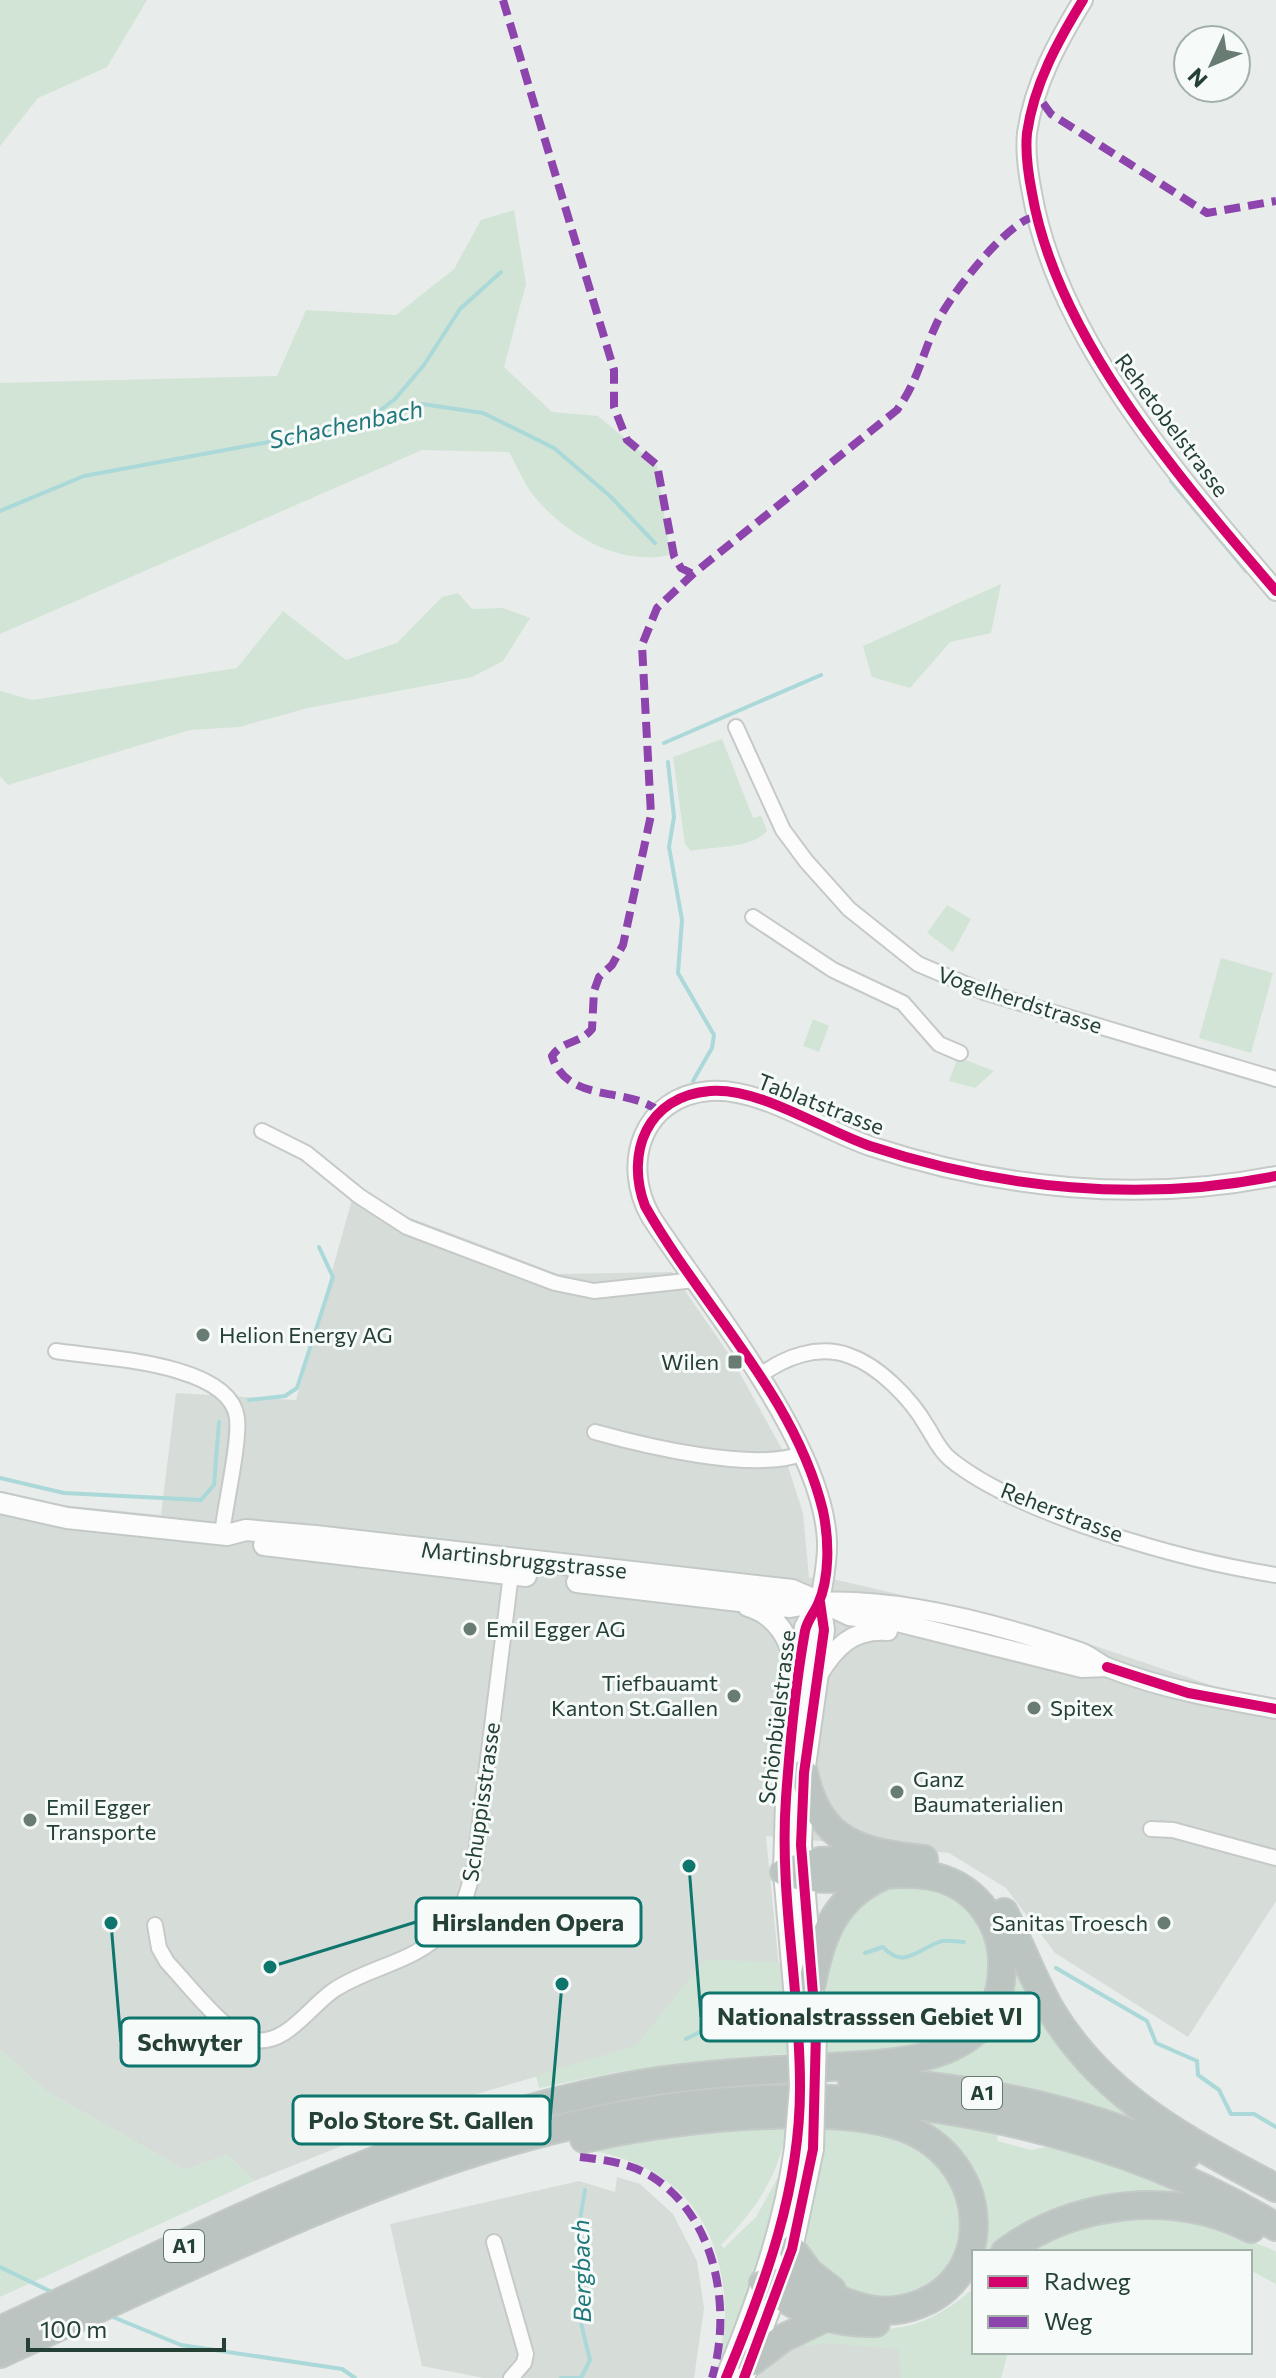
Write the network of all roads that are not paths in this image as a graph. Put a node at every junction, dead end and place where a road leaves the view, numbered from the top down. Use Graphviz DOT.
graph roads {
  1 [pos="1083,0"];
  2 [pos="1276,591"];
  3 [pos="736,727"];
  4 [pos="753,917"];
  5 [pos="960,1053"];
  6 [pos="1276,1079"];
  7 [pos="262,1131"];
  8 [pos="1276,1176"];
  9 [pos="695,1280"];
  10 [pos="56,1351"];
  11 [pos="759,1376"];
  12 [pos="595,1432"];
  13 [pos="801,1454"];
  14 [pos="0,1503"];
  15 [pos="225,1534"];
  16 [pos="510,1567"];
  17 [pos="1276,1575"];
  18 [pos="721,1598"];
  19 [pos="820,1602"];
  20 [pos="943,1633"];
  21 [pos="1107,1667"];
  22 [pos="808,1678"];
  23 [pos="1276,1709"];
  24 [pos="804,1773"];
  25 [pos="1151,1829"];
  26 [pos="1276,1858"];
  27 [pos="889,1866"];
  28 [pos="796,1872"];
  29 [pos="155,1925"];
  30 [pos="812,1983"];
  31 [pos="807,2033"];
  32 [pos="729,2073"];
  33 [pos="804,2148"];
  34 [pos="1276,2188"];
  35 [pos="344,2200"];
  36 [pos="1276,2202"];
  37 [pos="1276,2227"];
  38 [pos="494,2242"];
  39 [pos="1276,2242"];
  40 [pos="792,2249"];
  41 [pos="1009,2250"];
  42 [pos="972,2279"];
  43 [pos="774,2286"];
  44 [pos="870,2311"];
  45 [pos="825,2318"];
  46 [pos="0,2330"];
  47 [pos="0,2354"];
  48 [pos="747,2371"];
  49 [pos="511,2378"];
  50 [pos="726,2378"];
  1 -- 2 [label="street, Rehetobelstrasse"];
  3 -- 6 [label="street, Vogelherdstrasse"];
  4 -- 5 [label="street"];
  7 -- 9 [label="street"];
  8 -- 9 [label="street, Tablatstrasse"];
  9 -- 11 [label="street, Tablatstrasse"];
  10 -- 15 [label="street"];
  11 -- 13 [label="street, Tablatstrasse"];
  11 -- 17 [label="street, Reherstrasse"];
  12 -- 13 [label="street"];
  13 -- 19 [label="street, Tablatstrasse"];
  14 -- 15 [label="main road, Martinsbruggstrasse"];
  15 -- 16 [label="main road, Martinsbruggstrasse"];
  16 -- 18 [label="main road, Martinsbruggstrasse"];
  16 -- 19 [label="main road, Martinsbruggstrasse"];
  16 -- 29 [label="street, Schuppisstrasse"];
  18 -- 19 [label="main road, Martinsbruggstrasse"];
  18 -- 22 [label="main road, Martinsbruggstrasse"];
  19 -- 20 [label="street, Martinsbruggstrasse"];
  19 -- 21 [label="street, Martinsbruggstrasse"];
  19 -- 22 [label="main road, Schönbüelstrasse"];
  20 -- 21 [label="street, Martinsbruggstrasse"];
  20 -- 22 [label="street, Martinsbruggstrasse"];
  21 -- 23 [label="street, Martinsbruggstrasse"];
  22 -- 24 [label="main road, Schönbüelstrasse"];
  22 -- 28 [label="main road, Schönbüelstrasse"];
  24 -- 27 [label="highway, A1"];
  24 -- 28 [label="main road, Schönbüelstrasse"];
  25 -- 26 [label="street"];
  27 -- 28 [label="highway, A1"];
  27 -- 30 [label="highway"];
  27 -- 32 [label="highway, A1"];
  27 -- 34 [label="highway, A1"];
  28 -- 30 [label="main road, Schönbüelstrasse"];
  28 -- 31 [label="main road, Schönbüelstrasse"];
  30 -- 31 [label="main road, Schönbüelstrasse"];
  31 -- 33 [label="main road, Schönbüelstrasse, bridge"];
  32 -- 36 [label="highway, A1"];
  32 -- 46 [label="highway, A1"];
  33 -- 40 [label="main road, Schönbüelstrasse"];
  33 -- 43 [label="main road, Schönbüelstrasse"];
  35 -- 37 [label="highway, A1"];
  35 -- 44 [label="highway, A1"];
  35 -- 47 [label="highway, A1"];
  38 -- 49 [label="street"];
  39 -- 41 [label="highway"];
  40 -- 43 [label="main road, Schönbüelstrasse"];
  40 -- 44 [label="highway"];
  42 -- 45 [label="highway"];
  43 -- 44 [label="highway, A1"];
  43 -- 45 [label="highway"];
  43 -- 48 [label="main road, Schönbüelstrasse"];
  43 -- 50 [label="main road, Schönbüelstrasse"];
  45 -- 48 [label="highway"];
}
